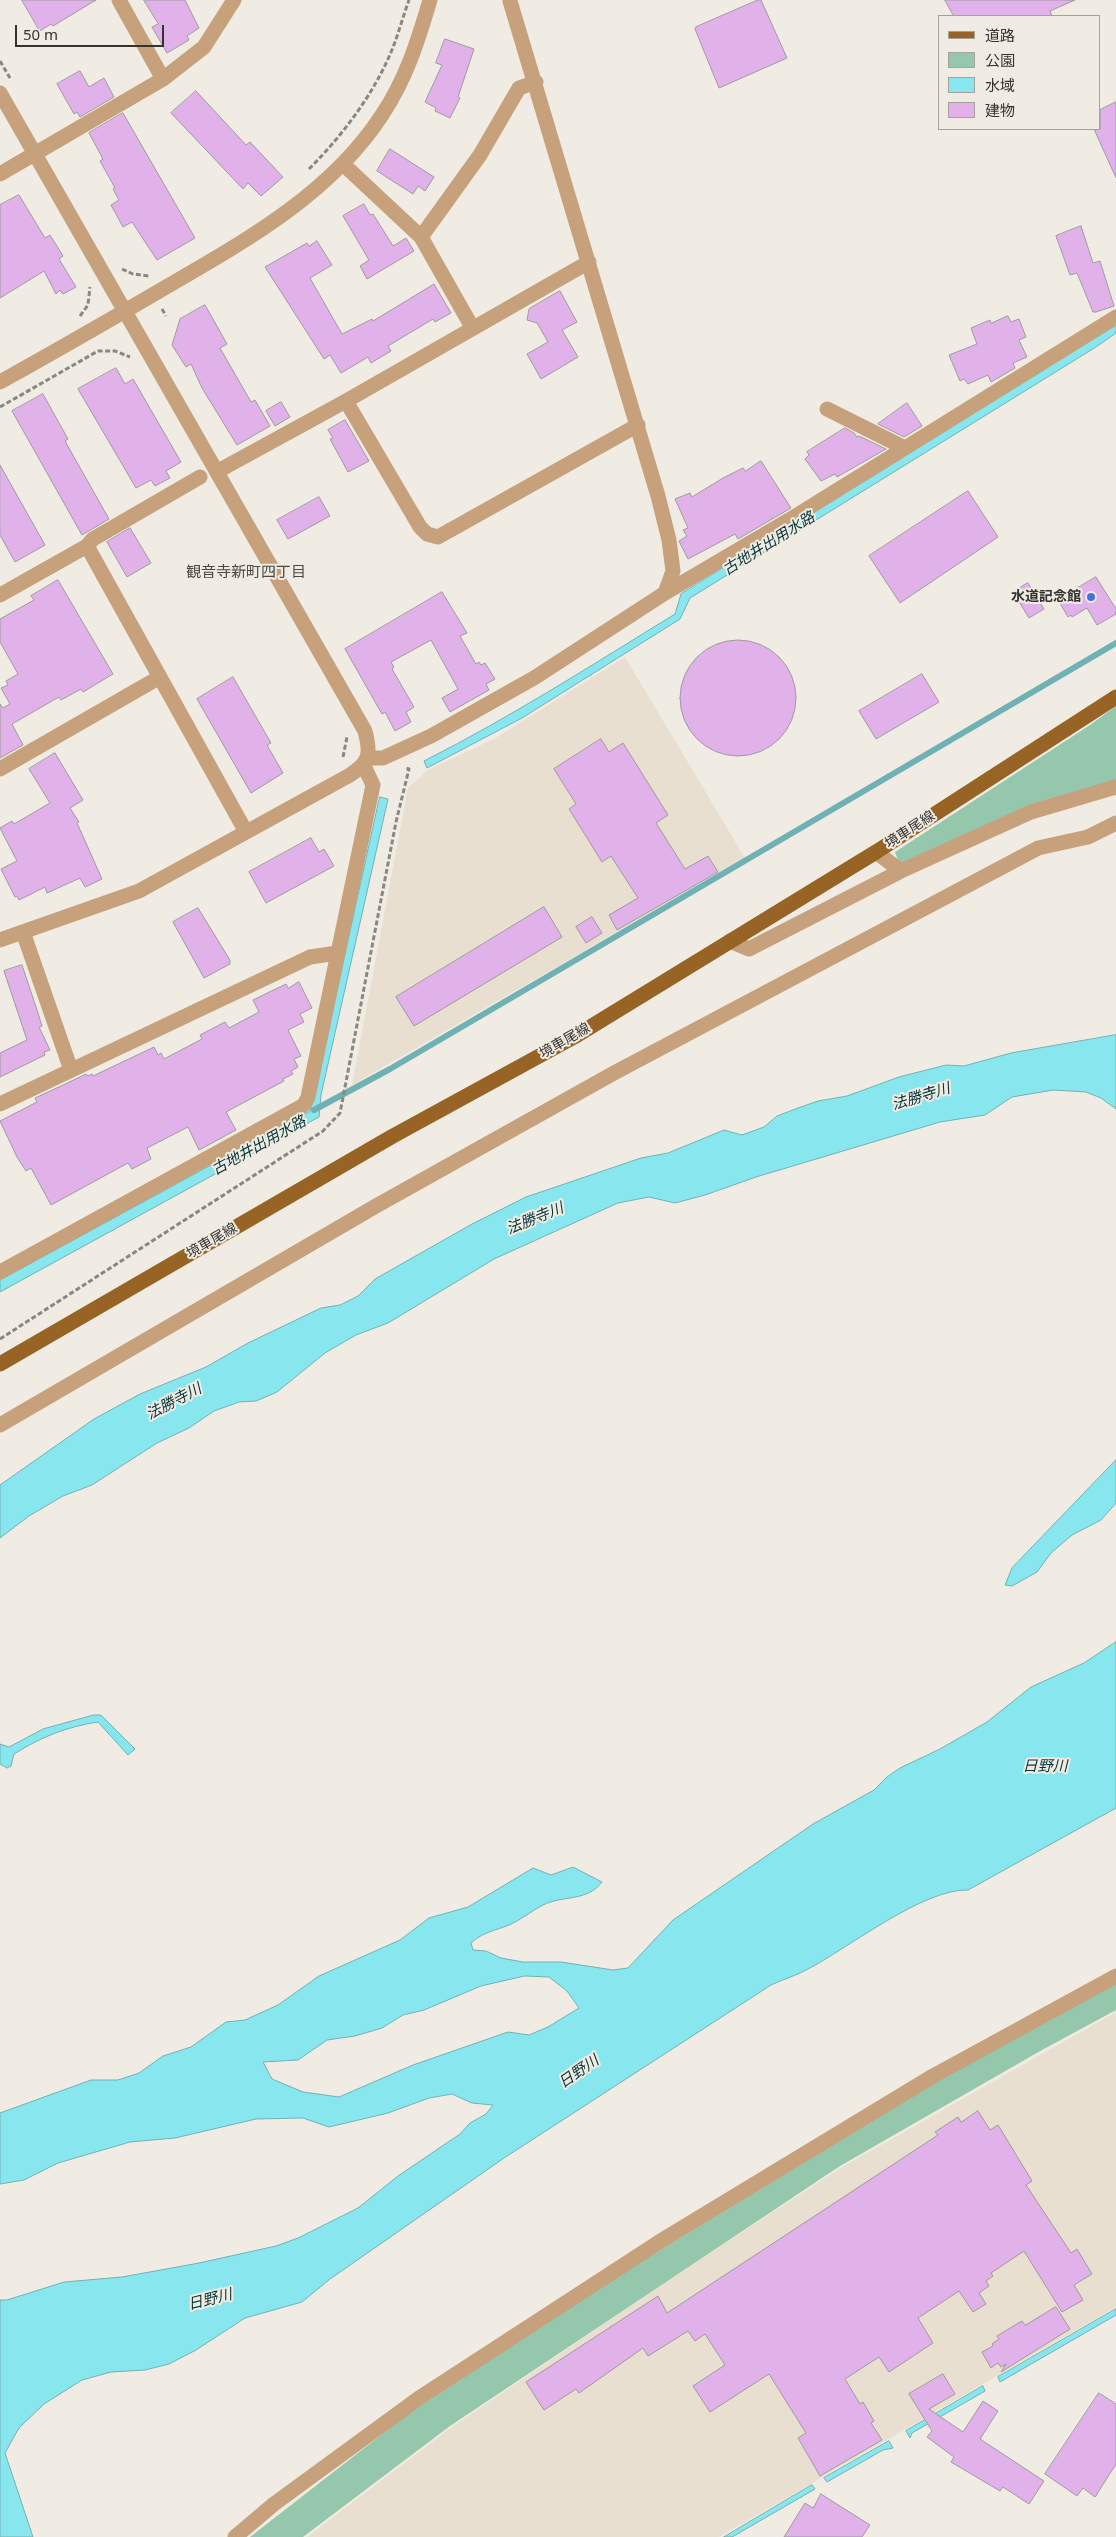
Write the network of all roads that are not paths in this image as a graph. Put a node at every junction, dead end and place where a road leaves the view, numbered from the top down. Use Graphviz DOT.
graph roads {
  1 [pos="119,0"];
  2 [pos="234,0"];
  3 [pos="430,0"];
  4 [pos="510,1"];
  5 [pos="163,80"];
  6 [pos="536,82"];
  7 [pos="0,93"];
  8 [pos="35,154"];
  9 [pos="343,164"];
  10 [pos="0,174"];
  11 [pos="421,237"];
  12 [pos="589,262"];
  13 [pos="126,310"];
  14 [pos="1116,317"];
  15 [pos="472,327"];
  16 [pos="0,382"];
  17 [pos="346,401"];
  18 [pos="826,409"];
  19 [pos="638,424"];
  20 [pos="905,448"];
  21 [pos="218,471"];
  22 [pos="200,477"];
  23 [pos="87,546"];
  24 [pos="665,593"];
  25 [pos="0,595"];
  26 [pos="160,677"];
  27 [pos="1116,696"];
  28 [pos="366,762"];
  29 [pos="0,769"];
  30 [pos="1116,787"];
  31 [pos="1116,823"];
  32 [pos="246,832"];
  33 [pos="876,852"];
  34 [pos="901,871"];
  35 [pos="23,932"];
  36 [pos="0,940"];
  37 [pos="730,941"];
  38 [pos="337,953"];
  39 [pos="71,1070"];
  40 [pos="0,1104"];
  41 [pos="0,1272"];
  42 [pos="0,1364"];
  43 [pos="0,1426"];
  44 [pos="1116,1976"];
  45 [pos="235,2537"];
  1 -- 5 [label="street"];
  2 -- 5 [label="street"];
  3 -- 9 [label="street"];
  4 -- 6 [label="street"];
  5 -- 8 [label="street"];
  6 -- 11 [label="street"];
  6 -- 12 [label="street"];
  7 -- 8 [label="street"];
  8 -- 10 [label="street"];
  8 -- 13 [label="street"];
  9 -- 11 [label="street"];
  9 -- 13 [label="street"];
  11 -- 15 [label="street"];
  12 -- 15 [label="street"];
  12 -- 19 [label="street"];
  13 -- 16 [label="street"];
  13 -- 21 [label="street"];
  14 -- 20 [label="street"];
  15 -- 17 [label="street"];
  17 -- 19 [label="street"];
  17 -- 21 [label="street"];
  18 -- 20 [label="street"];
  19 -- 24 [label="street"];
  20 -- 24 [label="street"];
  21 -- 28 [label="street"];
  22 -- 23 [label="street"];
  23 -- 25 [label="street"];
  23 -- 26 [label="street"];
  24 -- 28 [label="street"];
  26 -- 29 [label="street"];
  26 -- 32 [label="street"];
  27 -- 33 [label="main road, 境車尾線"];
  28 -- 32 [label="street"];
  28 -- 38 [label="street"];
  30 -- 34 [label="street"];
  31 -- 43 [label="street"];
  32 -- 35 [label="street"];
  33 -- 34 [label="street"];
  33 -- 37 [label="main road, 境車尾線"];
  34 -- 37 [label="street"];
  35 -- 36 [label="street"];
  35 -- 39 [label="street"];
  37 -- 42 [label="main road, 境車尾線"];
  38 -- 39 [label="street"];
  38 -- 41 [label="street"];
  39 -- 40 [label="street"];
  44 -- 45 [label="street"];
}
